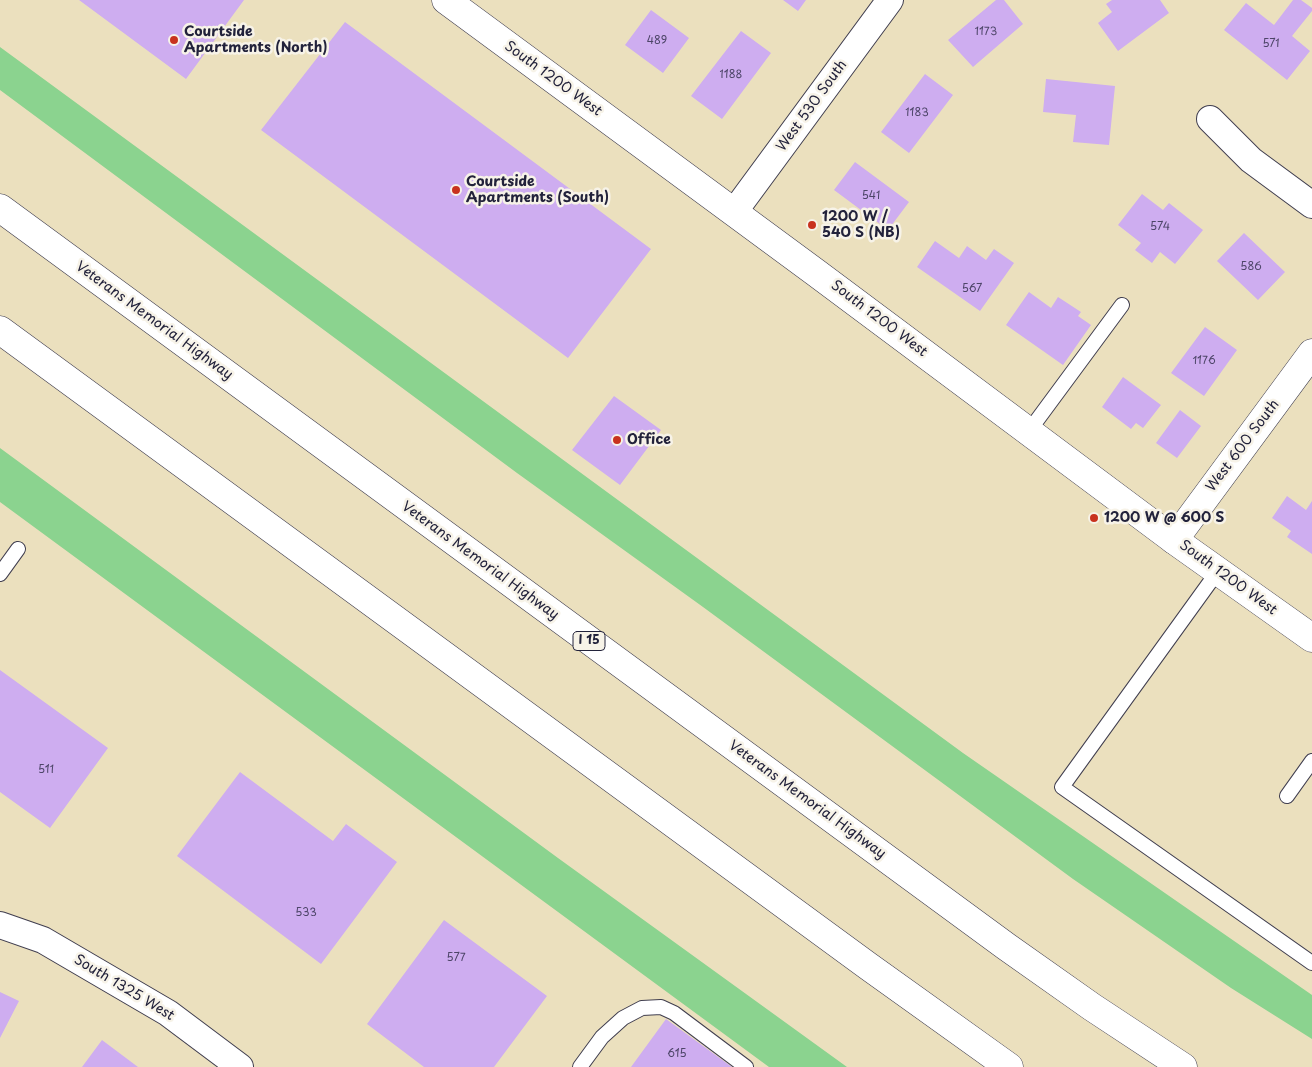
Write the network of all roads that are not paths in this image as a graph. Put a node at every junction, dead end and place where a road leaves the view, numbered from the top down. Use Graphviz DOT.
graph roads {
  1 [pos="446,0"];
  2 [pos="890,0"];
  3 [pos="1210,119"];
  4 [pos="1312,205"];
  5 [pos="0,208"];
  6 [pos="734,212"];
  7 [pos="1122,305"];
  8 [pos="0,330"];
  9 [pos="1312,353"];
  10 [pos="1029,431"];
  11 [pos="1174,540"];
  12 [pos="18,549"];
  13 [pos="1218,571"];
  14 [pos="0,574"];
  15 [pos="1312,638"];
  16 [pos="1312,761"];
  17 [pos="1287,796"];
  18 [pos="0,925"];
  19 [pos="1312,963"];
  20 [pos="240,1067"];
  21 [pos="580,1067"];
  22 [pos="746,1067"];
  23 [pos="1009,1067"];
  24 [pos="1183,1067"];
  1 -- 6 [label="main road, South 1200 West"];
  2 -- 6 [label="street, West 530 South"];
  3 -- 4 [label="street"];
  5 -- 24 [label="main road, Veterans Memorial Highway / I 15"];
  6 -- 10 [label="main road, South 1200 West"];
  7 -- 10 [label="lane"];
  8 -- 23 [label="main road"];
  9 -- 11 [label="main road, West 600 South"];
  10 -- 11 [label="main road, South 1200 West"];
  11 -- 13 [label="main road, South 1200 West"];
  12 -- 14 [label="lane"];
  13 -- 15 [label="main road, South 1200 West"];
  13 -- 19 [label="lane"];
  16 -- 17 [label="lane"];
  18 -- 20 [label="street, South 1325 West"];
  21 -- 22 [label="lane"];
}
